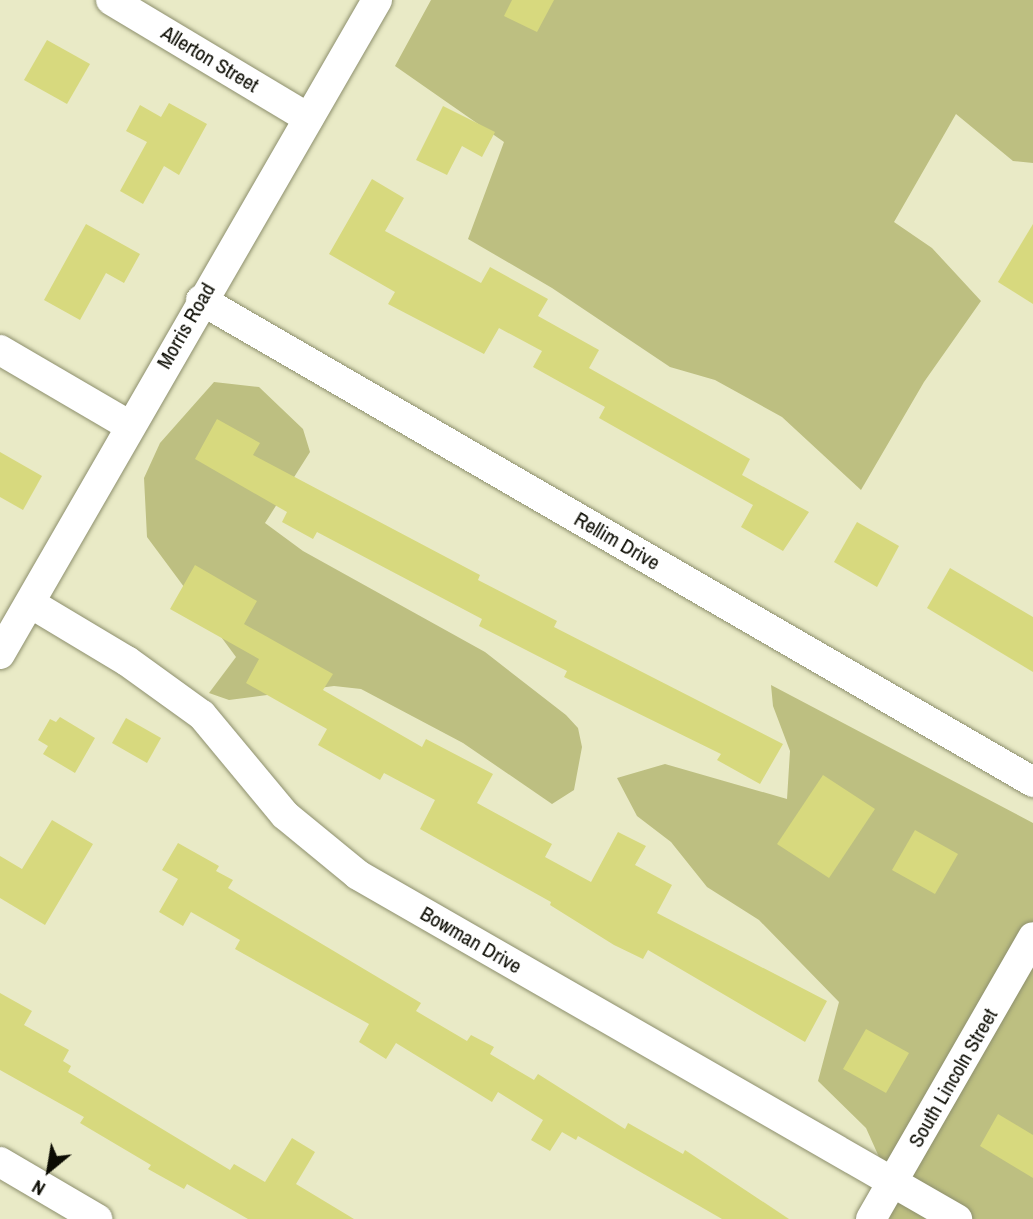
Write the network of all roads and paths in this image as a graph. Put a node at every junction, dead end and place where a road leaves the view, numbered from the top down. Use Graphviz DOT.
graph roads {
  1 [pos="111,0"];
  2 [pos="377,0"];
  3 [pos="308,118"];
  4 [pos="201,300"];
  5 [pos="0,350"];
  6 [pos="130,426"];
  7 [pos="30,603"];
  8 [pos="0,654"];
  9 [pos="1033,782"];
  10 [pos="1033,937"];
  11 [pos="0,1162"];
  12 [pos="894,1181"];
  13 [pos="97,1219"];
  14 [pos="872,1219"];
  15 [pos="957,1219"];
  1 -- 3 [label="street, Allerton Street"];
  2 -- 3 [label="street, Morris Road"];
  3 -- 4 [label="street, Morris Road"];
  4 -- 6 [label="street, Morris Road"];
  4 -- 9 [label="street, Rellim Drive"];
  5 -- 6 [label="street"];
  6 -- 7 [label="street, Morris Road"];
  7 -- 8 [label="street, Morris Road"];
  7 -- 12 [label="street, Bowman Drive"];
  10 -- 12 [label="street, South Lincoln Street"];
  11 -- 13 [label="street"];
  12 -- 14 [label="street, South Lincoln Street"];
  12 -- 15 [label="street, Bowman Drive"];
}
